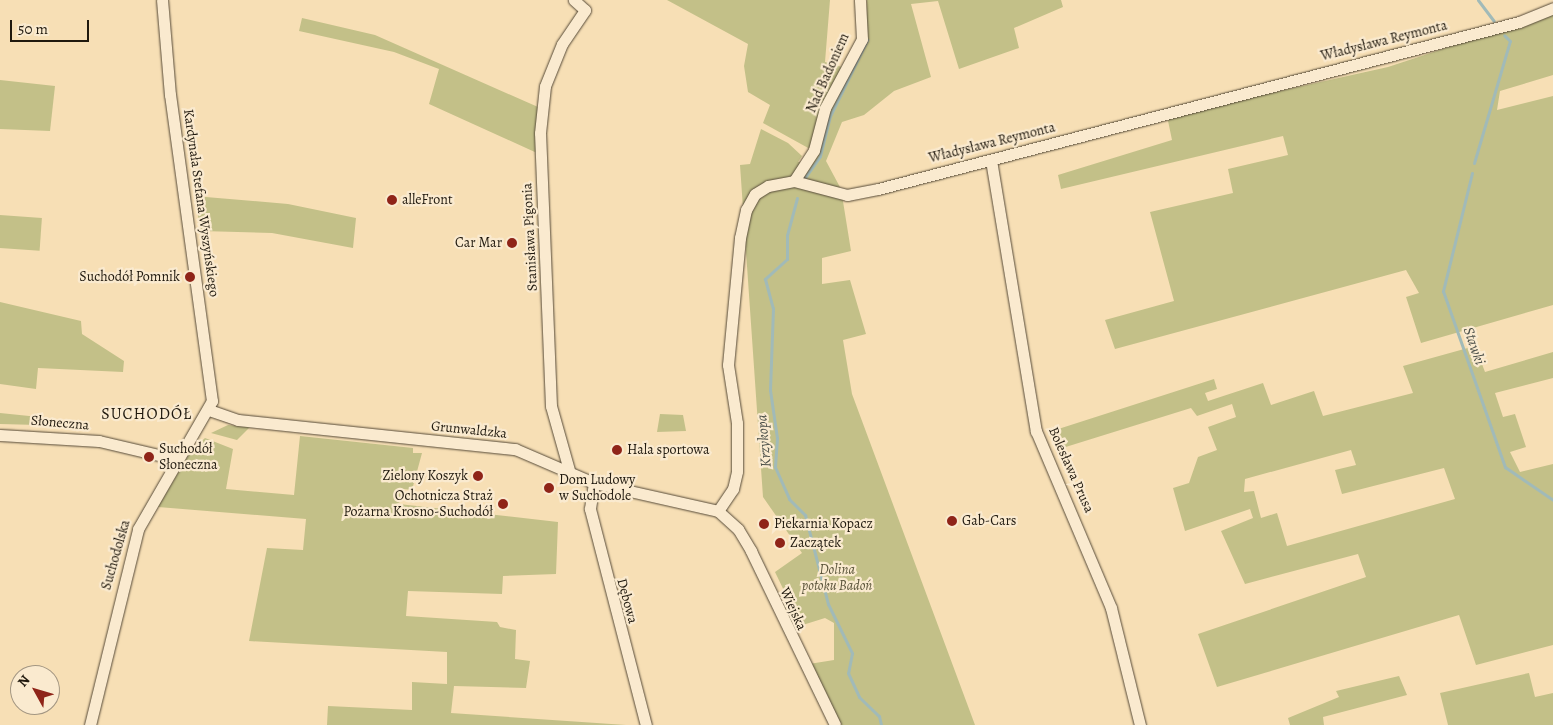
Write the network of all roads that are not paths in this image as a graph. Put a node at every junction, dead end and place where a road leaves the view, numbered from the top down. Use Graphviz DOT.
graph roads {
  1 [pos="162,0"];
  2 [pos="574,0"];
  3 [pos="860,0"];
  4 [pos="1553,8"];
  5 [pos="991,160"];
  6 [pos="794,181"];
  7 [pos="210,410"];
  8 [pos="0,435"];
  9 [pos="175,459"];
  10 [pos="569,470"];
  11 [pos="594,482"];
  12 [pos="718,511"];
  13 [pos="90,725"];
  14 [pos="646,725"];
  15 [pos="835,725"];
  16 [pos="1140,725"];
  1 -- 7 [label="street, Kardynała Stefana Wyszyńskiego"];
  2 -- 10 [label="street, Stanisława Pigonia"];
  3 -- 6 [label="street, Nad Badoniem"];
  4 -- 5 [label="street, Władysława Reymonta"];
  5 -- 6 [label="street, Władysława Reymonta"];
  5 -- 16 [label="street, Bolesława Prusa"];
  6 -- 12 [label="street, Władysława Reymonta"];
  7 -- 9 [label="street, Suchodolska"];
  7 -- 10 [label="street, Grunwaldzka"];
  8 -- 9 [label="street, Słoneczna"];
  9 -- 13 [label="street, Suchodolska"];
  10 -- 11 [label="street, Grunwaldzka"];
  11 -- 12 [label="street, Grunwaldzka"];
  11 -- 14 [label="street, Dębowa"];
  12 -- 15 [label="street, Wiejska"];
}
